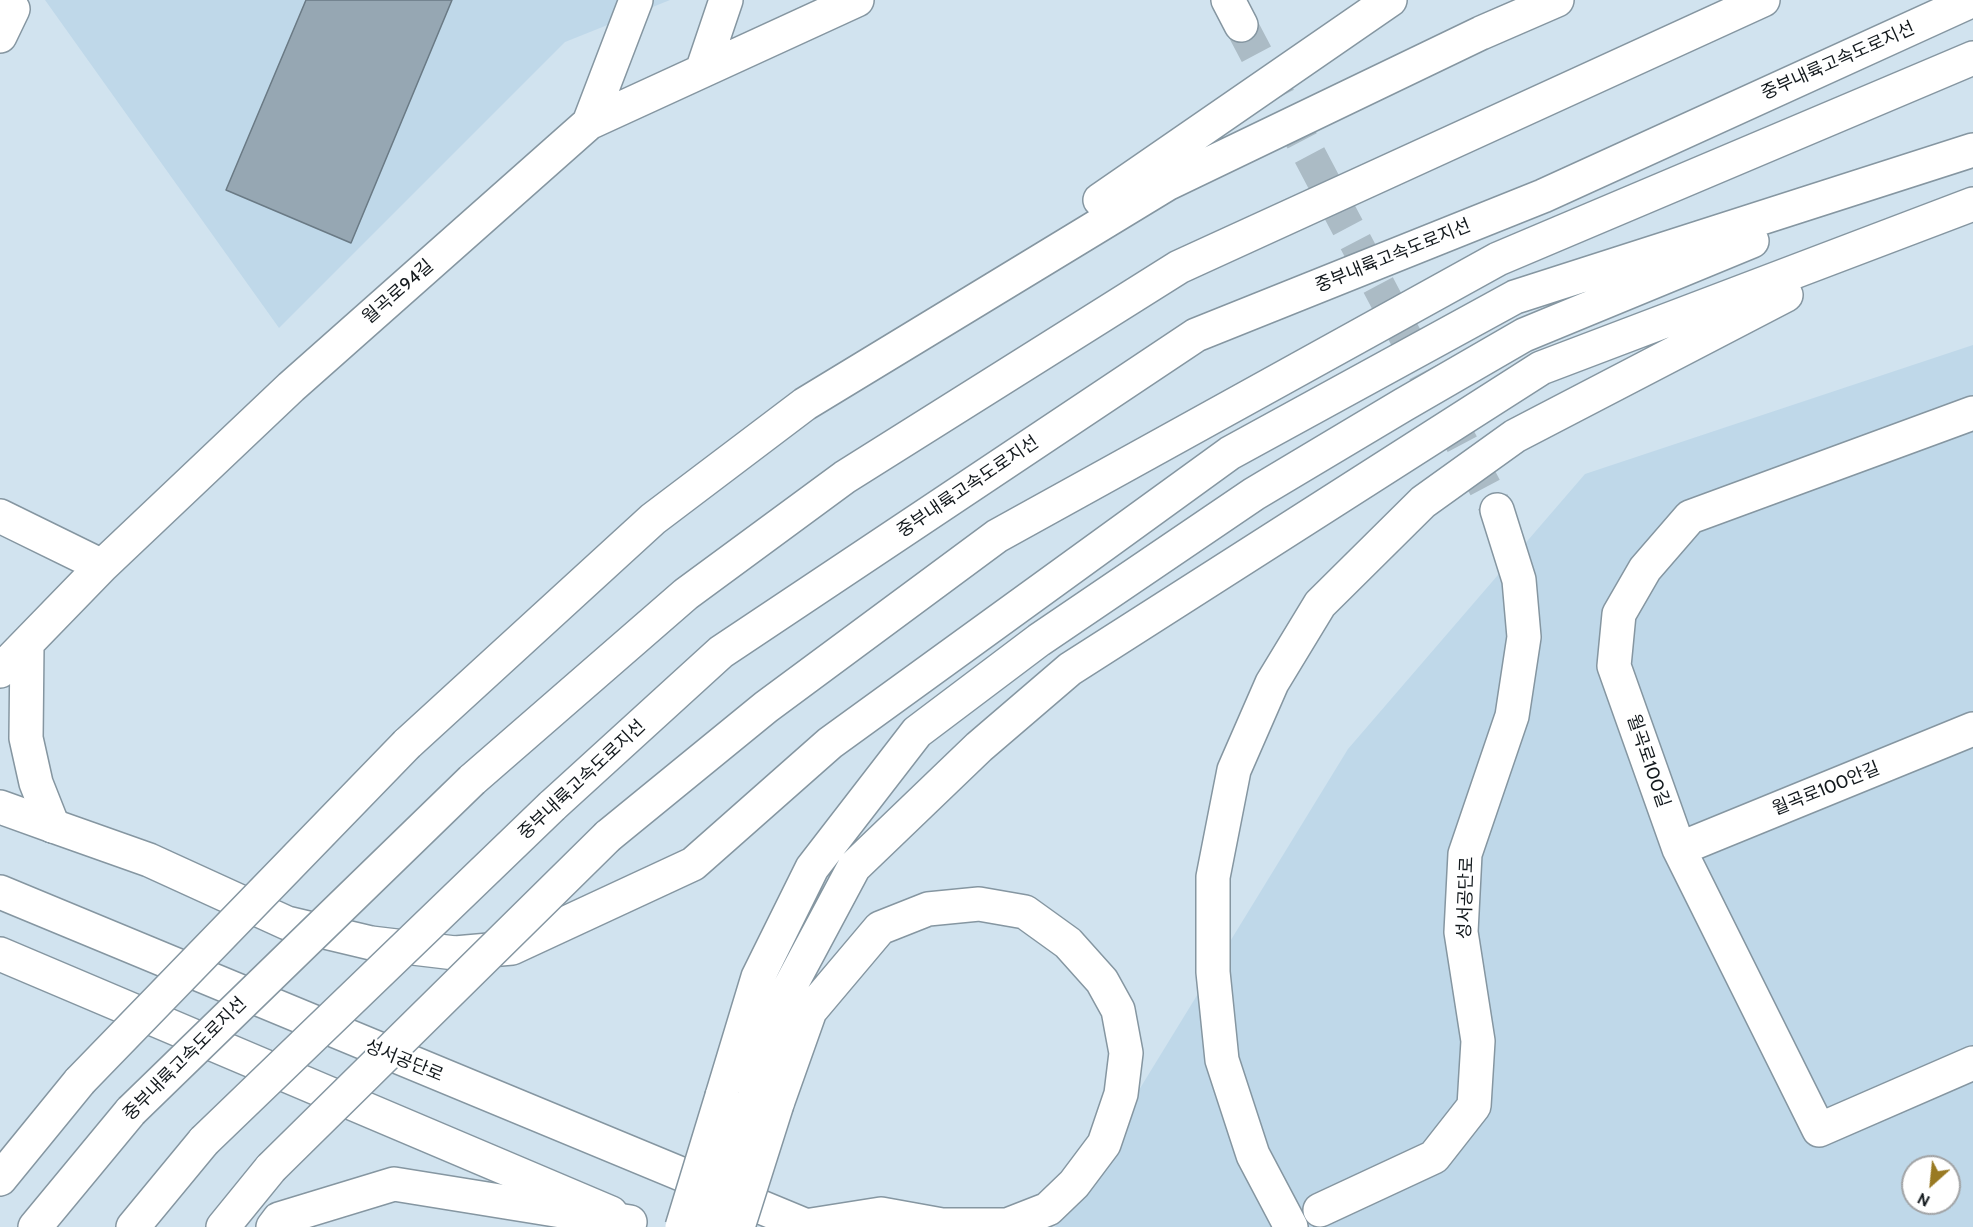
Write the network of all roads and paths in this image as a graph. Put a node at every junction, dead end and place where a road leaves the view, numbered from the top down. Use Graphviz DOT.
graph roads {
  1 [pos="636,0"];
  2 [pos="726,0"];
  3 [pos="857,0"];
  4 [pos="1390,0"];
  5 [pos="1557,0"];
  6 [pos="1763,0"];
  7 [pos="1973,0"];
  8 [pos="1973,58"];
  9 [pos="702,71"];
  10 [pos="589,123"];
  11 [pos="1973,151"];
  12 [pos="1973,204"];
  13 [pos="1916,227"];
  14 [pos="805,404"];
  15 [pos="1973,413"];
  16 [pos="1497,510"];
  17 [pos="0,516"];
  18 [pos="102,566"];
  19 [pos="27,645"];
  20 [pos="0,671"];
  21 [pos="1973,729"];
  22 [pos="0,807"];
  23 [pos="53,826"];
  24 [pos="1679,849"];
  25 [pos="0,892"];
  26 [pos="0,954"];
  27 [pos="1973,1063"];
  28 [pos="765,1101"];
  29 [pos="0,1179"];
  30 [pos="1320,1210"];
  31 [pos="637,1224"];
  32 [pos="807,1226"];
  33 [pos="35,1227"];
  34 [pos="133,1227"];
  35 [pos="223,1227"];
  36 [pos="273,1227"];
  37 [pos="682,1227"];
  38 [pos="714,1227"];
  39 [pos="738,1227"];
  40 [pos="1291,1227"];
  1 -- 10 [label="main road"];
  2 -- 9 [label="main road"];
  3 -- 9 [label="main road, 월곡로94길"];
  4 -- 14 [label="main road"];
  5 -- 14 [label="main road"];
  6 -- 33 [label="main road, 중부내륙고속도로지선, bridge"];
  7 -- 34 [label="main road, 중부내륙고속도로지선, bridge"];
  8 -- 35 [label="main road, bridge"];
  9 -- 10 [label="main road, 월곡로94길"];
  10 -- 18 [label="main road, 월곡로94길"];
  11 -- 23 [label="main road"];
  11 -- 37 [label="main road, bridge"];
  12 -- 13 [label="main road"];
  13 -- 28 [label="main road"];
  13 -- 40 [label="main road"];
  14 -- 29 [label="main road, bridge"];
  15 -- 24 [label="main road, 월곡로100길"];
  16 -- 30 [label="main road, 성서공단로"];
  17 -- 18 [label="main road"];
  18 -- 19 [label="main road, 월곡로94길"];
  19 -- 20 [label="main road, 월곡로94길"];
  19 -- 23 [label="main road"];
  21 -- 24 [label="main road, 월곡로100안길"];
  22 -- 23 [label="main road"];
  24 -- 27 [label="main road, 월곡로100길"];
  25 -- 32 [label="main road, 성서공단로"];
  26 -- 31 [label="main road"];
  28 -- 32 [label="main road"];
  28 -- 38 [label="main road, bridge"];
  28 -- 39 [label="main road, bridge"];
  31 -- 36 [label="main road"];
}
